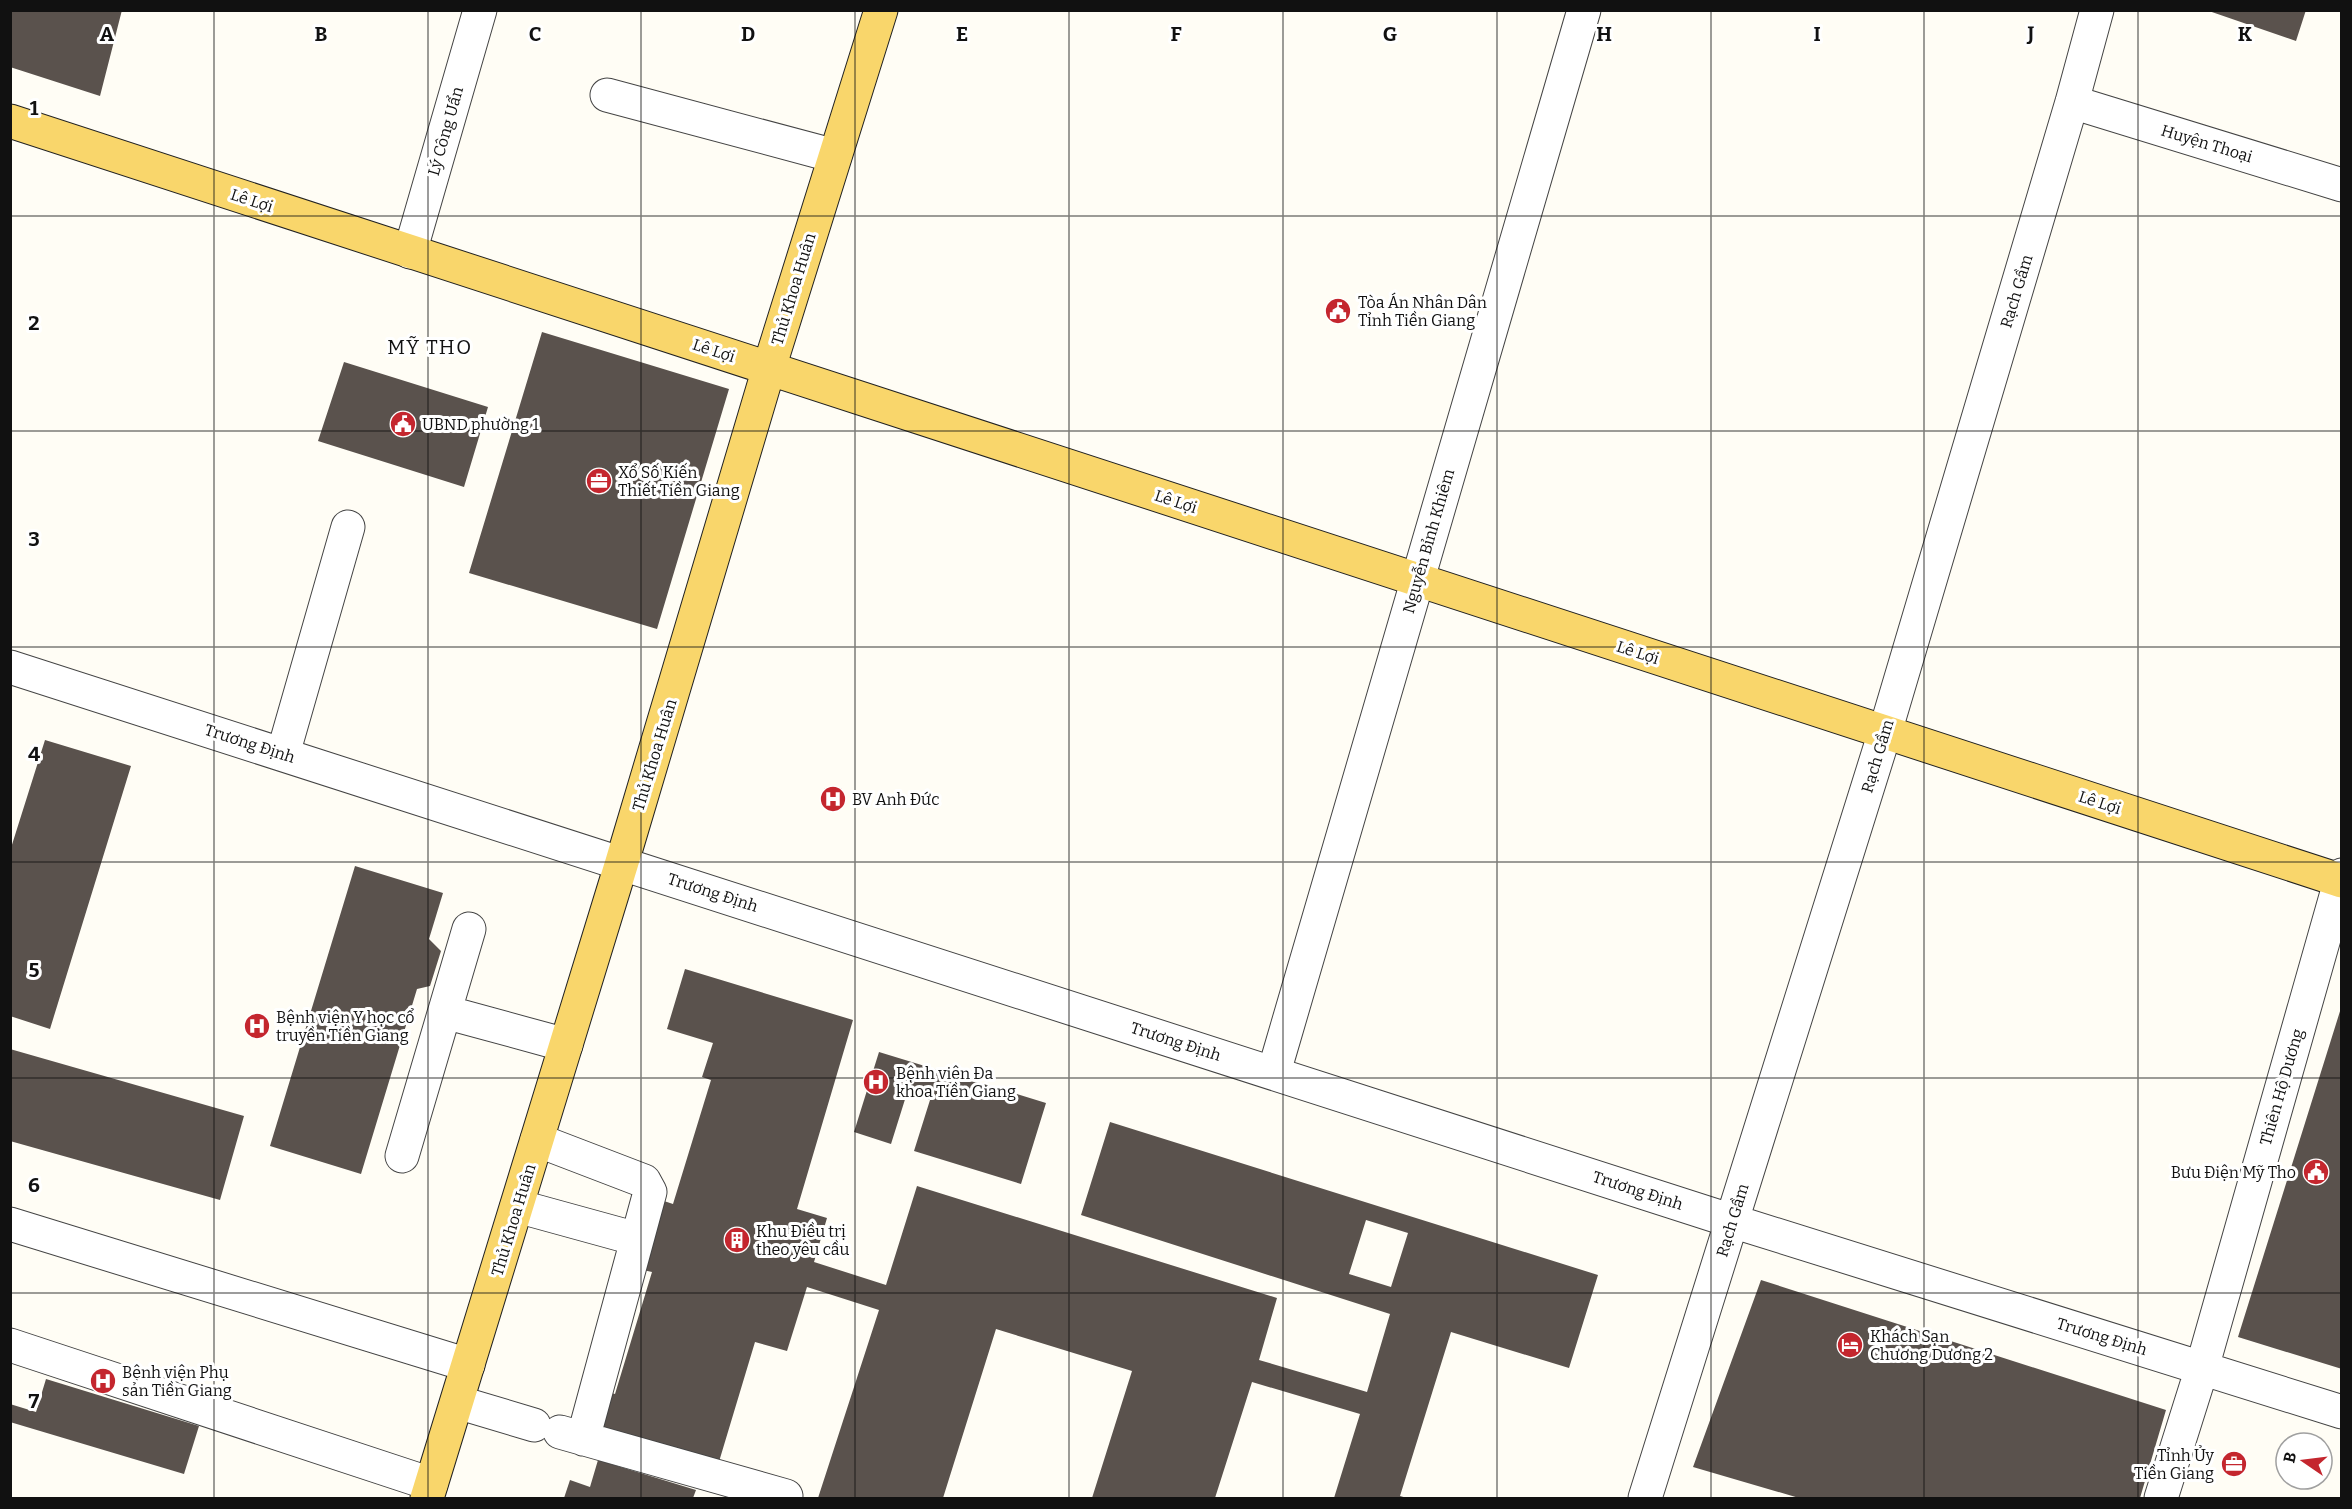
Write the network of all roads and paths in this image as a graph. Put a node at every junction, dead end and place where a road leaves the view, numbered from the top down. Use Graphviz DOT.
graph roads {
  1 [pos="480,10"];
  2 [pos="881,10"];
  3 [pos="1584,10"];
  4 [pos="2097,10"];
  5 [pos="607,95"];
  6 [pos="2072,102"];
  7 [pos="10,121"];
  8 [pos="835,156"];
  9 [pos="2342,185"];
  10 [pos="410,252"];
  11 [pos="769,368"];
  12 [pos="348,527"];
  13 [pos="1417,580"];
  14 [pos="10,667"];
  15 [pos="1885,732"];
  16 [pos="283,754"];
  17 [pos="622,862"];
  18 [pos="2341,879"];
  19 [pos="469,929"];
  20 [pos="445,1012"];
  21 [pos="566,1045"];
  22 [pos="1274,1072"];
  23 [pos="537,1140"];
  24 [pos="402,1156"];
  25 [pos="517,1206"];
  26 [pos="1732,1221"];
  27 [pos="10,1224"];
  28 [pos="637,1239"];
  29 [pos="10,1345"];
  30 [pos="468,1365"];
  31 [pos="2202,1368"];
  32 [pos="457,1402"];
  33 [pos="2342,1412"];
  34 [pos="559,1432"];
  35 [pos="429,1491"];
  36 [pos="786,1496"];
  37 [pos="1645,1498"];
  38 [pos="2161,1498"];
  1 -- 10 [label="street, Lý Công Uẩn"];
  2 -- 8 [label="main road, Thủ Khoa Huân"];
  3 -- 13 [label="street, Nguyễn Bỉnh Khiêm"];
  4 -- 6 [label="street, Rạch Gầm"];
  5 -- 8 [label="street"];
  6 -- 9 [label="street, Huyện Thoại"];
  6 -- 15 [label="street, Rạch Gầm"];
  7 -- 10 [label="main road, Lê Lợi"];
  8 -- 11 [label="main road, Thủ Khoa Huân"];
  10 -- 11 [label="main road, Lê Lợi"];
  11 -- 13 [label="main road, Lê Lợi"];
  11 -- 17 [label="main road, Thủ Khoa Huân"];
  12 -- 16 [label="street"];
  13 -- 15 [label="main road, Lê Lợi"];
  13 -- 22 [label="street, Nguyễn Bỉnh Khiêm"];
  14 -- 16 [label="street, Trương Định"];
  15 -- 18 [label="main road, Lê Lợi"];
  15 -- 26 [label="street, Rạch Gầm"];
  16 -- 17 [label="street, Trương Định"];
  17 -- 21 [label="main road, Thủ Khoa Huân"];
  17 -- 22 [label="street, Trương Định"];
  18 -- 31 [label="street, Thiên Hộ Dương"];
  19 -- 20 [label="street"];
  20 -- 21 [label="street"];
  20 -- 24 [label="street"];
  21 -- 23 [label="main road, Thủ Khoa Huân"];
  22 -- 26 [label="street, Trương Định"];
  23 -- 25 [label="main road, Thủ Khoa Huân"];
  23 -- 28 [label="street"];
  25 -- 28 [label="street"];
  25 -- 30 [label="main road, Thủ Khoa Huân"];
  26 -- 31 [label="street, Trương Định"];
  26 -- 37 [label="street, Rạch Gầm"];
  27 -- 30 [label="street"];
  28 -- 34 [label="street"];
  29 -- 35 [label="street"];
  30 -- 32 [label="main road, Thủ Khoa Huân"];
  31 -- 33 [label="street, Trương Định"];
  31 -- 38 [label="street, Thiên Hộ Dương"];
  32 -- 34 [label="street"];
  32 -- 35 [label="main road, Thủ Khoa Huân"];
  34 -- 36 [label="street"];
}
